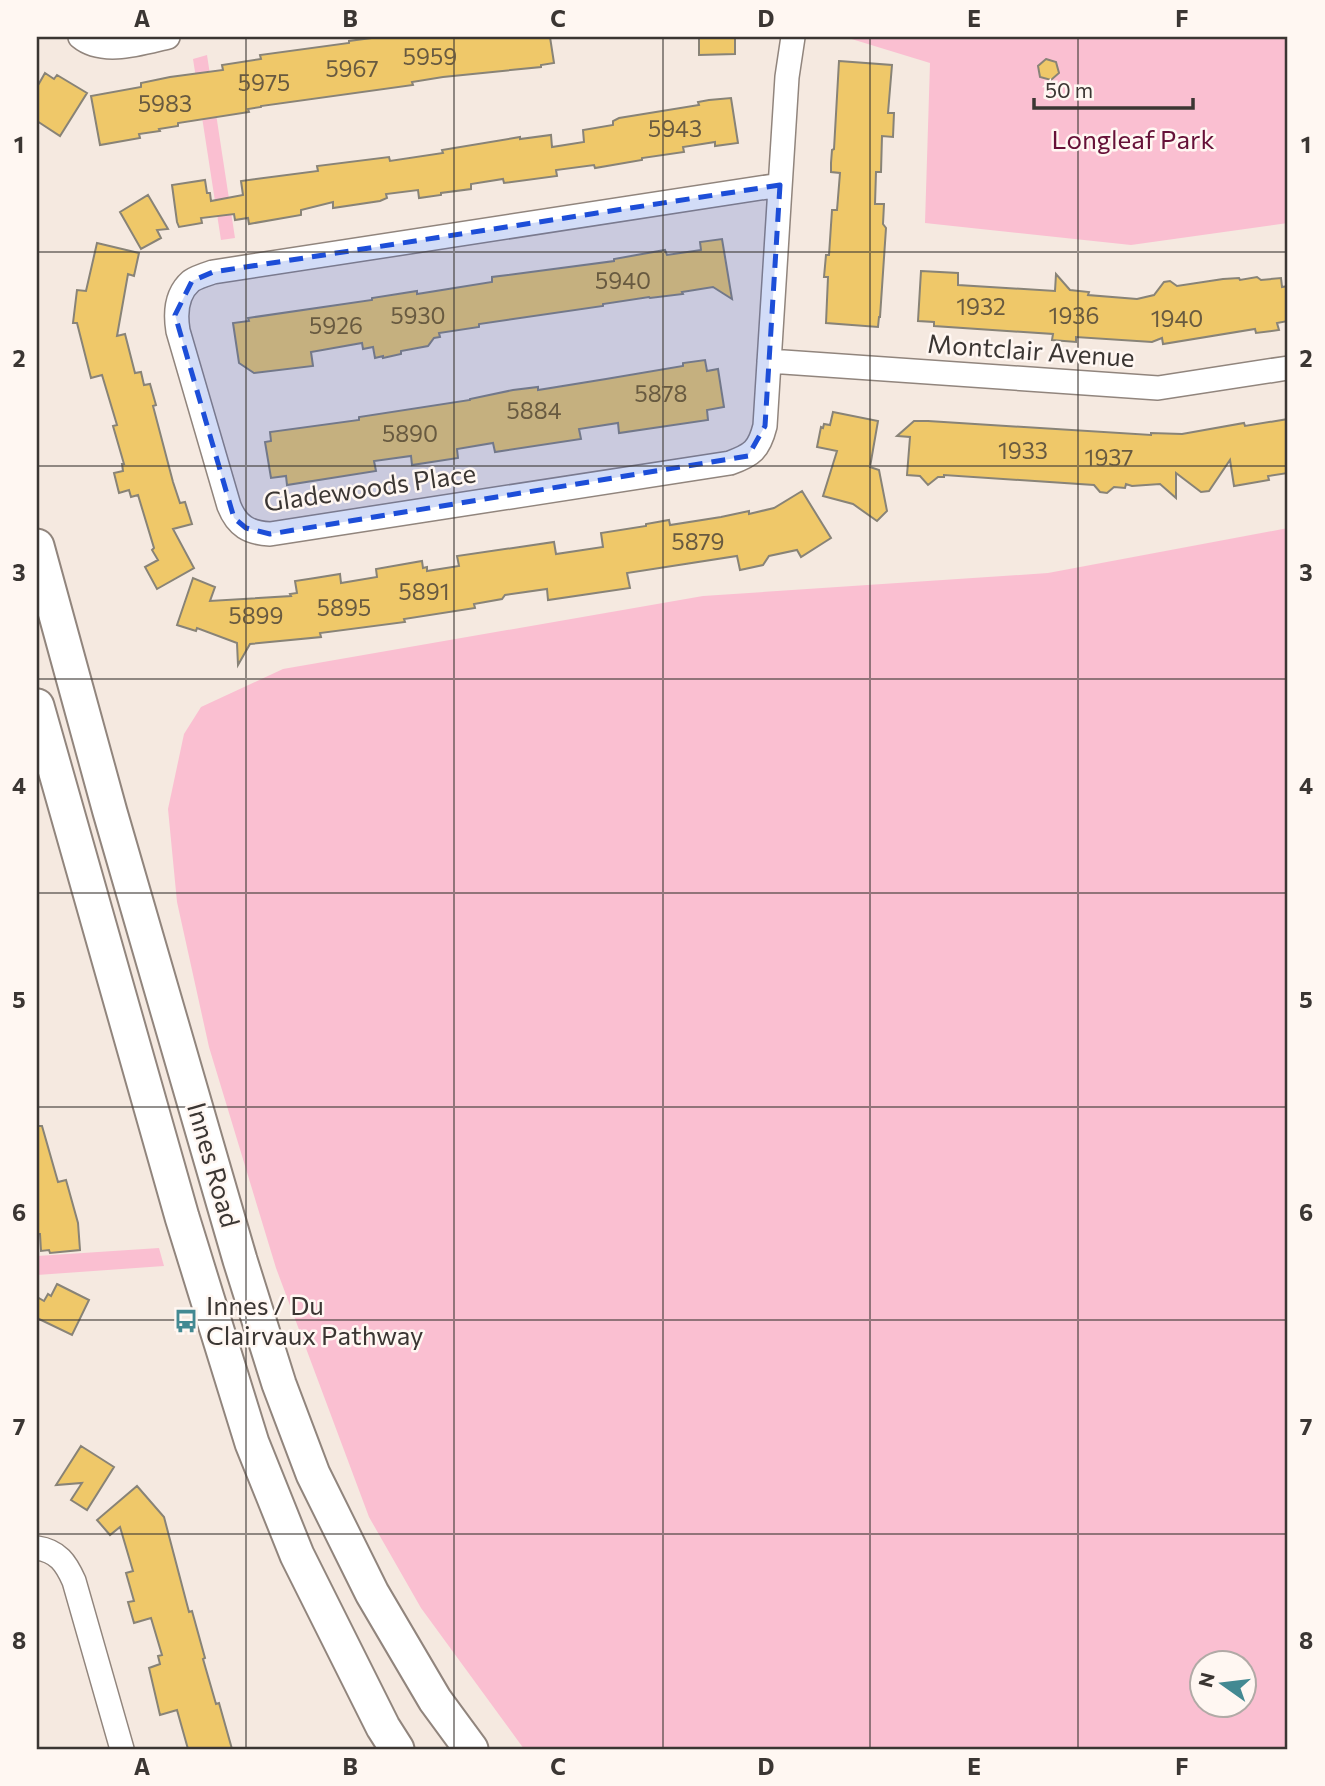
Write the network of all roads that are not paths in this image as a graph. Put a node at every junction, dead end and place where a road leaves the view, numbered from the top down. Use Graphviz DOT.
graph roads {
  1 [pos="80,37"];
  2 [pos="168,37"];
  3 [pos="793,37"];
  4 [pos="780,185"];
  5 [pos="769,361"];
  6 [pos="1288,368"];
  7 [pos="37,546"];
  8 [pos="37,706"];
  9 [pos="37,1548"];
  10 [pos="122,1749"];
  11 [pos="397,1749"];
  12 [pos="471,1749"];
  1 -- 2 [label="street"];
  3 -- 4 [label="street, Gladewoods Place"];
  4 -- 5 [label="street, Gladewoods Place"];
  4 -- 5 [label="street, Gladewoods Place"];
  5 -- 6 [label="street, Montclair Avenue"];
  7 -- 12 [label="main road, Innes Road"];
  8 -- 11 [label="main road, Innes Road"];
  9 -- 10 [label="street"];
}
